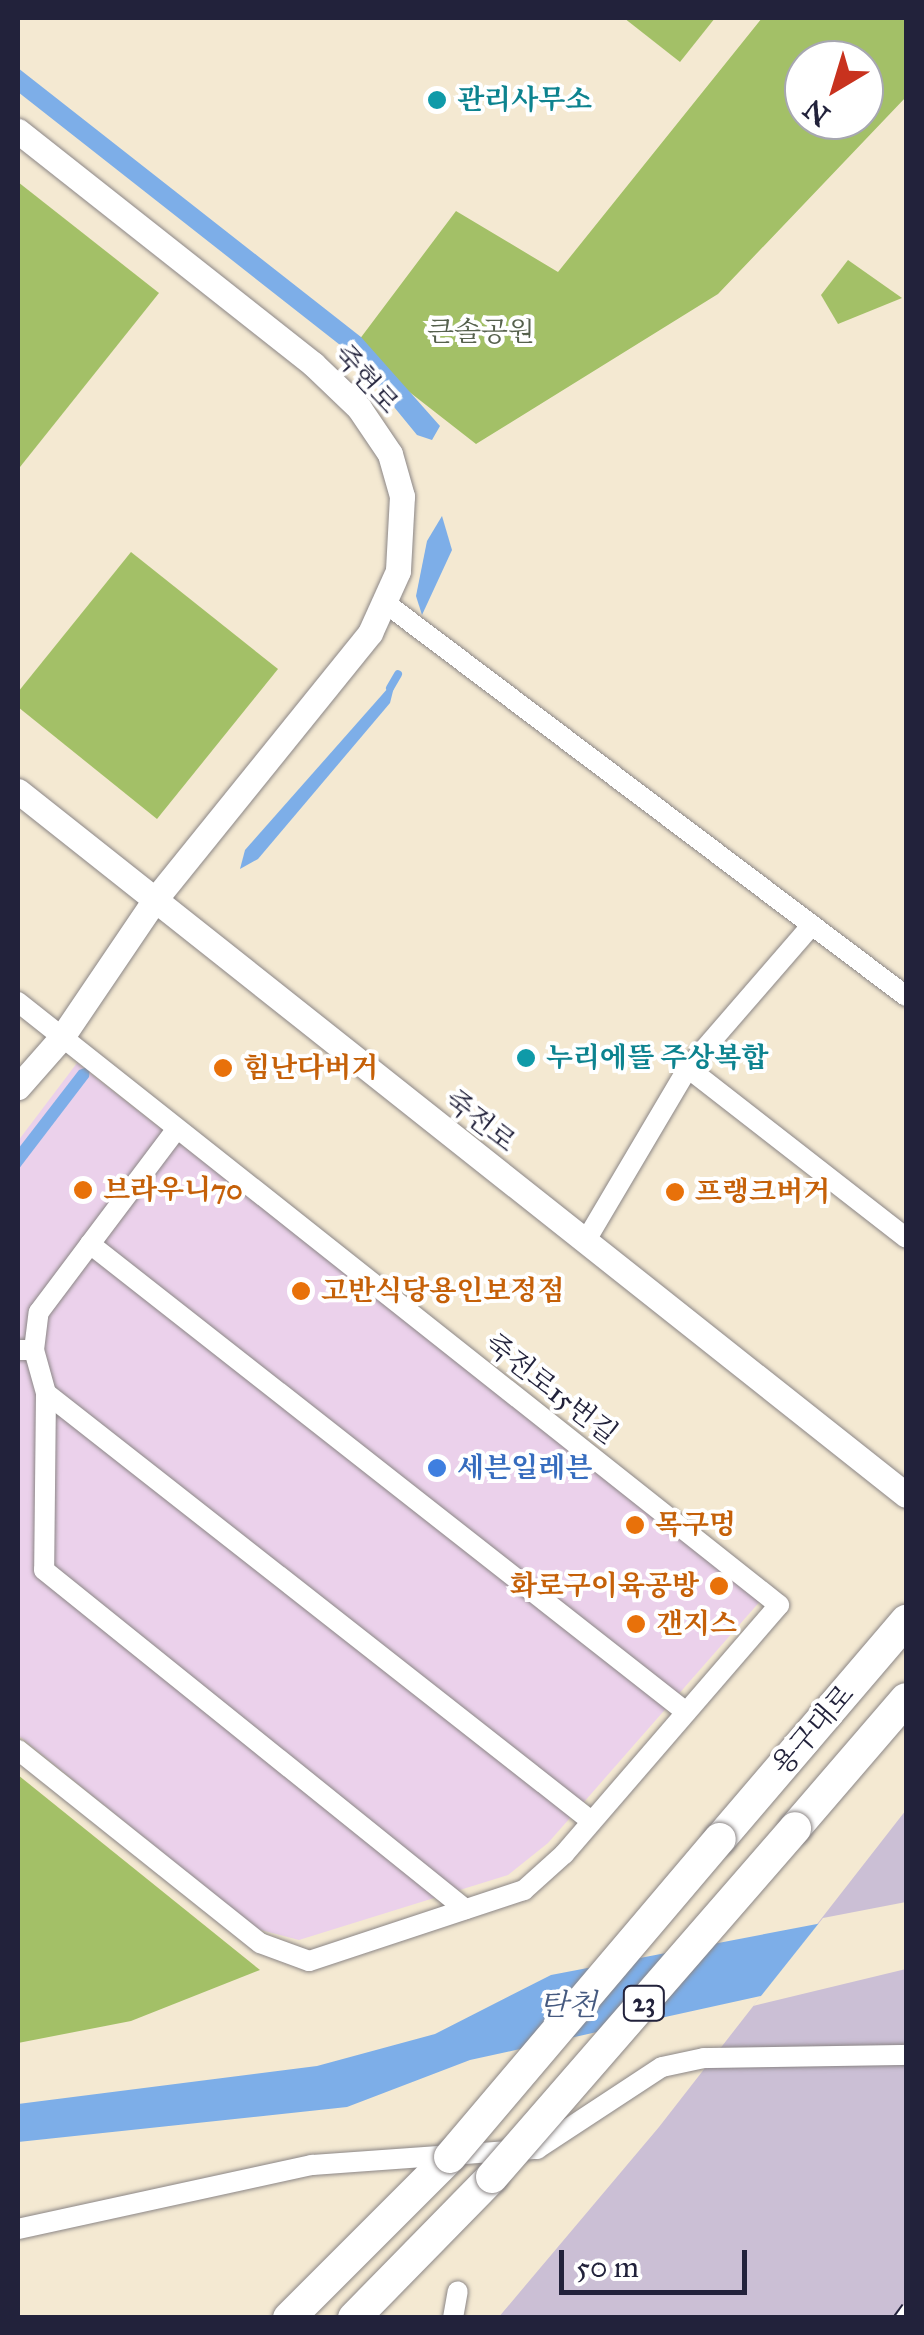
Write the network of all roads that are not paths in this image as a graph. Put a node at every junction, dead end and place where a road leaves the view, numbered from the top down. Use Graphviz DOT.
graph roads {
  1 [pos="18,132"];
  2 [pos="388,604"];
  3 [pos="18,791"];
  4 [pos="154,901"];
  5 [pos="812,926"];
  6 [pos="906,996"];
  7 [pos="18,1002"];
  8 [pos="62,1037"];
  9 [pos="688,1068"];
  10 [pos="18,1086"];
  11 [pos="176,1130"];
  12 [pos="906,1238"];
  13 [pos="586,1242"];
  14 [pos="90,1244"];
  15 [pos="25,1350"];
  16 [pos="46,1393"];
  17 [pos="906,1495"];
  18 [pos="906,1621"];
  19 [pos="906,1699"];
  20 [pos="686,1712"];
  21 [pos="18,1750"];
  22 [pos="590,1820"];
  23 [pos="465,1910"];
  24 [pos="906,2056"];
  25 [pos="18,2229"];
  26 [pos="458,2292"];
  27 [pos="290,2318"];
  28 [pos="354,2318"];
  29 [pos="454,2318"];
  1 -- 2 [label="street, 죽현로"];
  2 -- 4 [label="street, 죽현로"];
  2 -- 5 [label="street"];
  3 -- 4 [label="street, 죽전로"];
  4 -- 8 [label="street, 죽현로"];
  4 -- 13 [label="street, 죽전로"];
  5 -- 6 [label="street"];
  5 -- 9 [label="street"];
  7 -- 8 [label="street, 죽전로15번길"];
  8 -- 10 [label="street, 죽현로"];
  8 -- 11 [label="street, 죽전로15번길"];
  9 -- 12 [label="street"];
  9 -- 13 [label="street"];
  11 -- 14 [label="street"];
  11 -- 20 [label="street, 죽전로15번길"];
  13 -- 17 [label="street, 죽전로"];
  14 -- 15 [label="street"];
  14 -- 20 [label="street"];
  15 -- 16 [label="street"];
  16 -- 22 [label="street"];
  16 -- 23 [label="street"];
  18 -- 27 [label="main road, 용구대로 / 23, bridge"];
  19 -- 28 [label="main road, 용구대로 / 23, bridge"];
  20 -- 22 [label="street, 죽전로15번길"];
  21 -- 23 [label="street, 죽전로15번길"];
  22 -- 23 [label="street, 죽전로15번길"];
  24 -- 25 [label="street"];
  26 -- 29 [label="street"];
}
